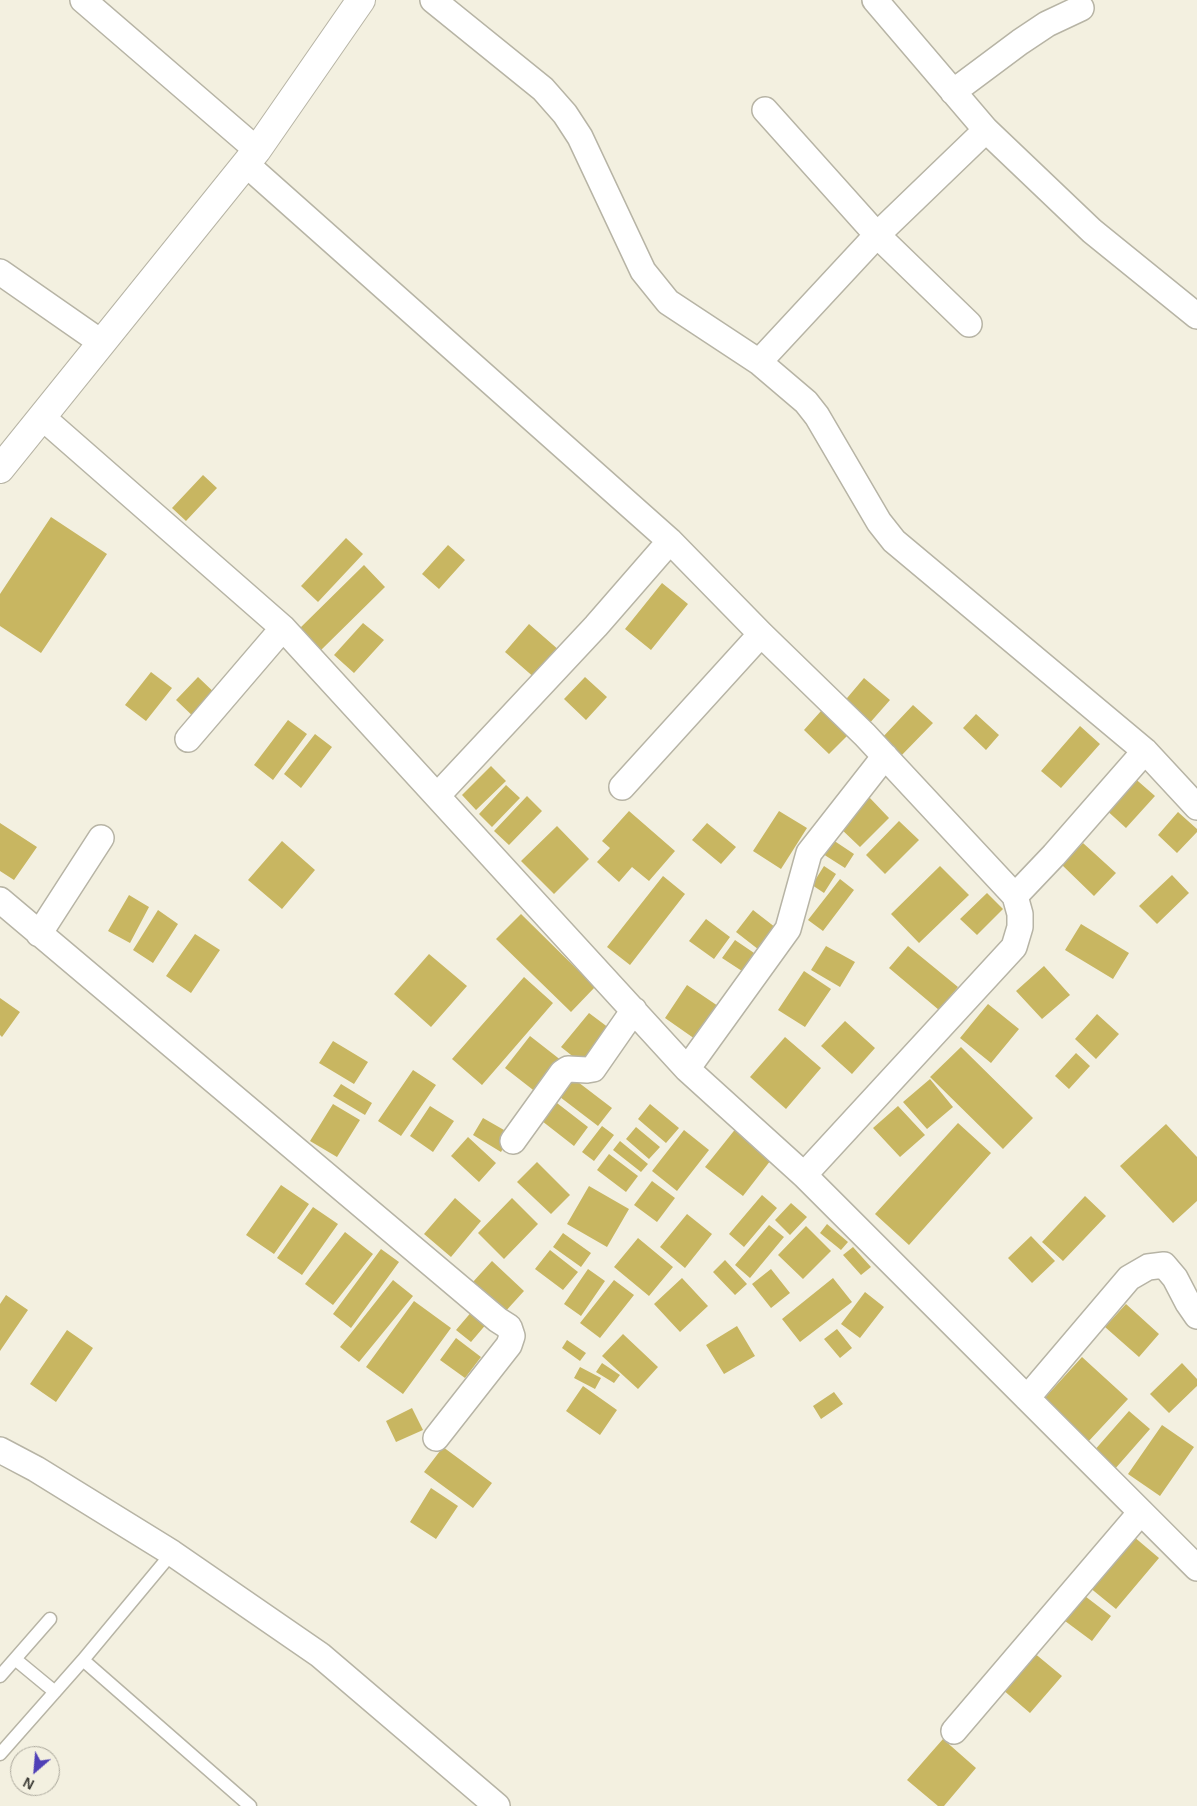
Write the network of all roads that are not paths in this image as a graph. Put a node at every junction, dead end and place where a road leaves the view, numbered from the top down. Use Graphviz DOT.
graph roads {
  1 [pos="84,0"];
  2 [pos="360,0"];
  3 [pos="433,0"];
  4 [pos="875,0"];
  5 [pos="1081,8"];
  6 [pos="953,92"];
  7 [pos="765,110"];
  8 [pos="986,130"];
  9 [pos="251,157"];
  10 [pos="878,235"];
  11 [pos="0,272"];
  12 [pos="1197,316"];
  13 [pos="969,324"];
  14 [pos="102,343"];
  15 [pos="759,362"];
  16 [pos="42,417"];
  17 [pos="0,469"];
  18 [pos="670,541"];
  19 [pos="283,628"];
  20 [pos="761,634"];
  21 [pos="188,740"];
  22 [pos="1144,751"];
  23 [pos="885,756"];
  24 [pos="622,787"];
  25 [pos="437,796"];
  26 [pos="1197,807"];
  27 [pos="101,838"];
  28 [pos="1016,896"];
  29 [pos="0,900"];
  30 [pos="39,934"];
  31 [pos="634,1010"];
  32 [pos="687,1069"];
  33 [pos="513,1141"];
  34 [pos="804,1175"];
  35 [pos="1197,1316"];
  36 [pos="1027,1398"];
  37 [pos="436,1438"];
  38 [pos="0,1450"];
  39 [pos="1141,1512"];
  40 [pos="172,1553"];
  41 [pos="1197,1568"];
  42 [pos="50,1619"];
  43 [pos="15,1659"];
  44 [pos="83,1660"];
  45 [pos="0,1676"];
  46 [pos="56,1692"];
  47 [pos="954,1731"];
  48 [pos="0,1754"];
  49 [pos="486,1803"];
  50 [pos="250,1806"];
  1 -- 9 [label="street"];
  2 -- 9 [label="street"];
  3 -- 15 [label="street"];
  4 -- 6 [label="street"];
  5 -- 6 [label="street"];
  6 -- 8 [label="street"];
  7 -- 10 [label="street"];
  8 -- 10 [label="street"];
  8 -- 12 [label="street"];
  9 -- 14 [label="street"];
  9 -- 18 [label="street"];
  10 -- 13 [label="street"];
  10 -- 15 [label="street"];
  11 -- 14 [label="street"];
  14 -- 16 [label="street"];
  15 -- 22 [label="street"];
  16 -- 17 [label="street"];
  16 -- 19 [label="street"];
  18 -- 20 [label="street"];
  18 -- 25 [label="street"];
  19 -- 21 [label="street"];
  19 -- 25 [label="street"];
  20 -- 23 [label="street"];
  20 -- 24 [label="street"];
  22 -- 26 [label="street"];
  22 -- 28 [label="street"];
  23 -- 28 [label="street"];
  23 -- 32 [label="street"];
  25 -- 31 [label="street"];
  27 -- 30 [label="street"];
  28 -- 34 [label="street"];
  29 -- 30 [label="street"];
  30 -- 37 [label="street"];
  31 -- 32 [label="street"];
  31 -- 33 [label="street"];
  32 -- 34 [label="street"];
  34 -- 36 [label="street"];
  35 -- 36 [label="street"];
  36 -- 39 [label="street"];
  38 -- 40 [label="street"];
  39 -- 41 [label="street"];
  39 -- 47 [label="street"];
  40 -- 44 [label="lane"];
  40 -- 49 [label="street"];
  42 -- 43 [label="lane"];
  43 -- 45 [label="lane"];
  43 -- 46 [label="lane"];
  44 -- 46 [label="lane"];
  44 -- 50 [label="lane"];
  46 -- 48 [label="lane"];
}
